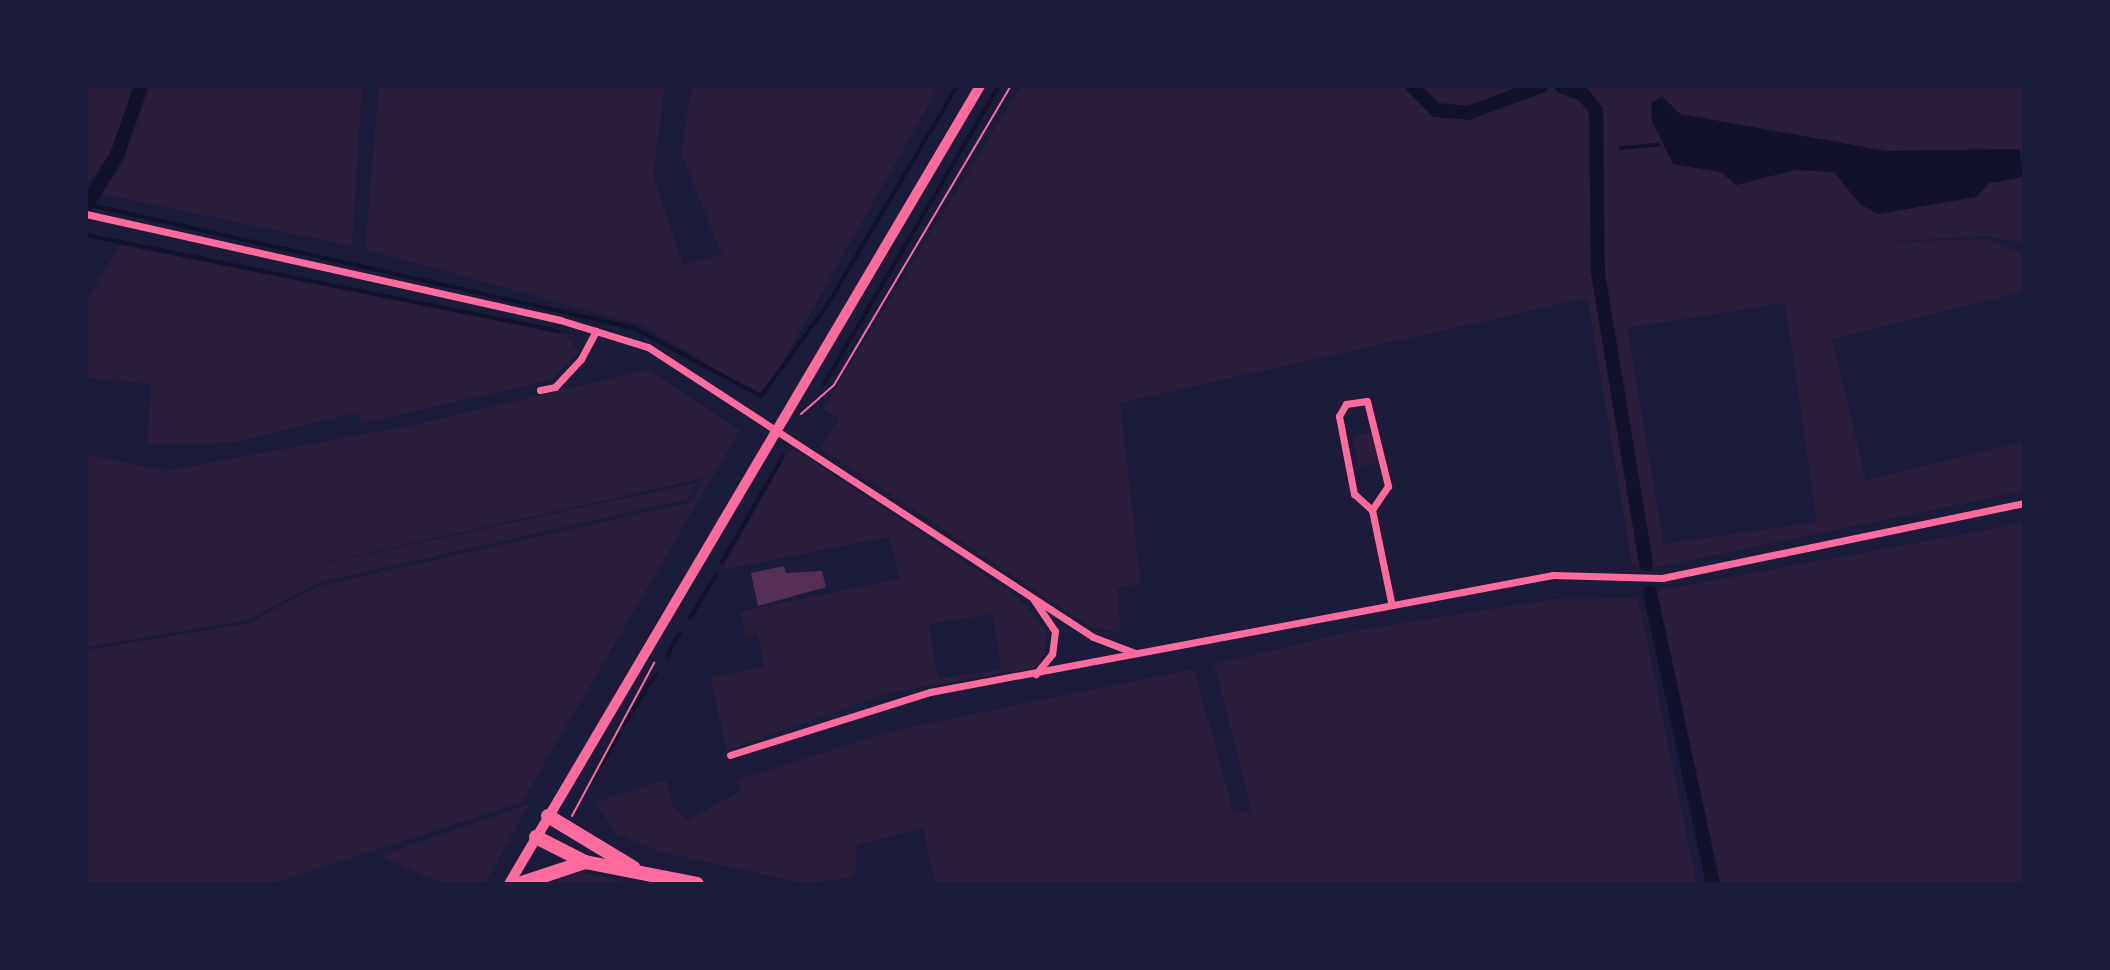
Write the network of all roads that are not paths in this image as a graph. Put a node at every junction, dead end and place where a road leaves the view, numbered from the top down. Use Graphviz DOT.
graph roads {
  1 [pos="980,86"];
  2 [pos="86,214"];
  3 [pos="596,331"];
  4 [pos="540,390"];
  5 [pos="776,427"];
  6 [pos="2024,503"];
  7 [pos="1372,510"];
  8 [pos="1032,597"];
  9 [pos="1391,602"];
  10 [pos="1137,654"];
  11 [pos="1036,674"];
  12 [pos="730,755"];
  13 [pos="548,816"];
  14 [pos="536,837"];
  15 [pos="585,862"];
  16 [pos="638,870"];
  17 [pos="509,884"];
  18 [pos="519,884"];
  19 [pos="697,884"];
  1 -- 5 [label="main road"];
  2 -- 3 [label="street"];
  3 -- 4 [label="street"];
  3 -- 5 [label="street"];
  5 -- 8 [label="street"];
  5 -- 13 [label="main road"];
  6 -- 9 [label="street"];
  7 -- 7 [label="street"];
  7 -- 9 [label="street"];
  8 -- 10 [label="street"];
  8 -- 11 [label="street"];
  9 -- 10 [label="street"];
  10 -- 11 [label="street"];
  11 -- 12 [label="street"];
  13 -- 14 [label="main road"];
  13 -- 16 [label="highway"];
  14 -- 15 [label="highway"];
  14 -- 17 [label="main road"];
  15 -- 16 [label="highway"];
  15 -- 18 [label="highway"];
  16 -- 19 [label="highway"];
}
